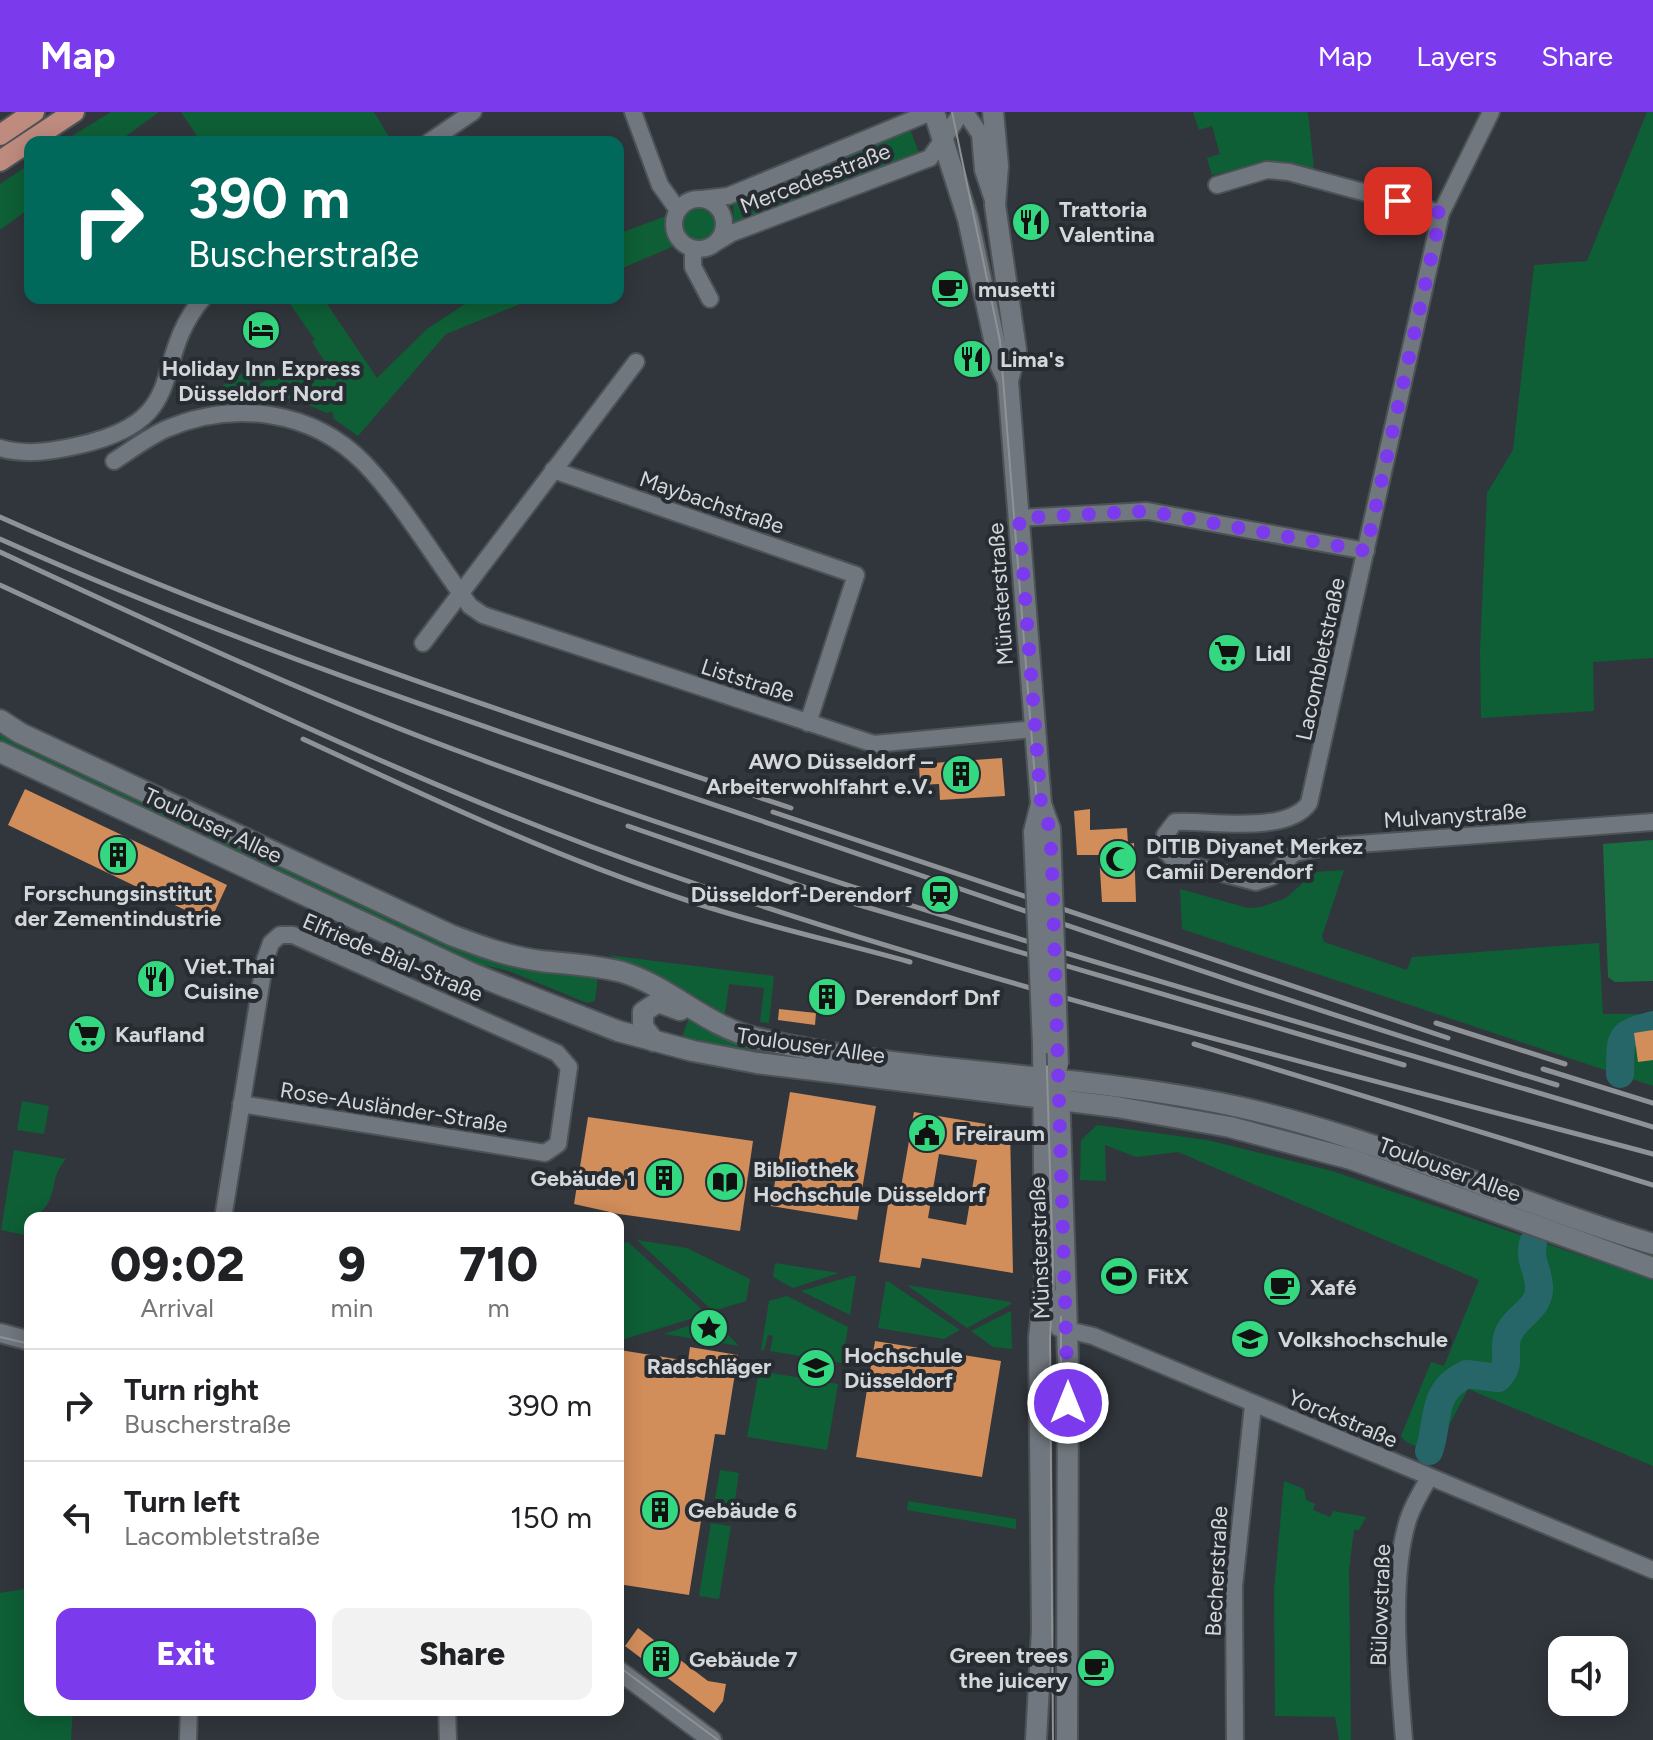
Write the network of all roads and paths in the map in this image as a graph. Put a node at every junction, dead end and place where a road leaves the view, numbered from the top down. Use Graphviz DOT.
graph roads {
  1 [pos="34,112"];
  2 [pos="74,112"];
  3 [pos="473,112"];
  4 [pos="633,112"];
  5 [pos="933,112"];
  6 [pos="964,112"];
  7 [pos="993,112"];
  8 [pos="1491,112"];
  9 [pos="0,135"];
  10 [pos="38,136"];
  11 [pos="438,136"];
  12 [pos="945,140"];
  13 [pos="24,145"];
  14 [pos="930,158"];
  15 [pos="0,161"];
  16 [pos="952,171"];
  17 [pos="1217,185"];
  18 [pos="702,199"];
  19 [pos="995,205"];
  20 [pos="678,210"];
  21 [pos="1441,213"];
  22 [pos="717,242"];
  23 [pos="693,249"];
  24 [pos="710,299"];
  25 [pos="199,304"];
  26 [pos="636,362"];
  27 [pos="1008,381"];
  28 [pos="0,448"];
  29 [pos="114,461"];
  30 [pos="553,470"];
  31 [pos="1019,518"];
  32 [pos="1366,551"];
  33 [pos="462,596"];
  34 [pos="423,643"];
  35 [pos="0,720"];
  36 [pos="808,723"];
  37 [pos="1035,729"];
  38 [pos="10,731"];
  39 [pos="0,752"];
  40 [pos="1653,822"];
  41 [pos="1171,824"];
  42 [pos="703,1017"];
  43 [pos="654,1041"];
  44 [pos="1051,1071"];
  45 [pos="1052,1101"];
  46 [pos="241,1104"];
  47 [pos="539,1154"];
  48 [pos="224,1212"];
  49 [pos="1653,1244"];
  50 [pos="1653,1268"];
  51 [pos="1045,1284"];
  52 [pos="1065,1330"];
  53 [pos="0,1333"];
  54 [pos="24,1339"];
  55 [pos="1253,1405"];
  56 [pos="1429,1478"];
  57 [pos="1653,1570"];
  58 [pos="624,1674"];
  59 [pos="189,1716"];
  60 [pos="447,1716"];
  61 [pos="188,1740"];
  62 [pos="448,1740"];
  63 [pos="712,1740"];
  64 [pos="1036,1740"];
  65 [pos="1067,1740"];
  66 [pos="1235,1740"];
  67 [pos="1404,1740"];
  1 -- 9 [label="main road"];
  2 -- 10 [label="main road"];
  3 -- 11 [label="street"];
  4 -- 20 [label="street"];
  5 -- 12 [label="main road, Münsterstraße"];
  5 -- 18 [label="street, Mercedesstraße"];
  6 -- 12 [label="street, Münsterstraße"];
  6 -- 19 [label="street, Münsterstraße"];
  7 -- 19 [label="main road, Münsterstraße"];
  8 -- 21 [label="street, Lacombletstraße"];
  12 -- 14 [label="street, Mercedesstraße"];
  12 -- 16 [label="main road, Münsterstraße"];
  13 -- 15 [label="main road"];
  14 -- 16 [label="street"];
  14 -- 22 [label="street, Mercedesstraße"];
  16 -- 27 [label="main road, Münsterstraße"];
  17 -- 21 [label="street"];
  18 -- 20 [label="street, Mercedesstraße"];
  18 -- 22 [label="street, Mercedesstraße"];
  19 -- 27 [label="main road, Münsterstraße"];
  20 -- 23 [label="street"];
  21 -- 32 [label="street, Lacombletstraße"];
  22 -- 23 [label="street, Mercedesstraße"];
  23 -- 24 [label="street"];
  25 -- 28 [label="street"];
  26 -- 30 [label="street"];
  27 -- 31 [label="main road, Münsterstraße"];
  29 -- 33 [label="street, Liststraße"];
  30 -- 33 [label="street"];
  30 -- 36 [label="street, Maybachstraße"];
  31 -- 32 [label="street"];
  31 -- 37 [label="main road, Münsterstraße"];
  32 -- 41 [label="street, Lacombletstraße"];
  33 -- 34 [label="street"];
  33 -- 36 [label="street, Liststraße"];
  35 -- 38 [label="main road, Toulouser Allee"];
  36 -- 37 [label="street, Liststraße"];
  37 -- 44 [label="main road, Münsterstraße, bridge"];
  38 -- 42 [label="main road, Toulouser Allee"];
  39 -- 43 [label="main road, Toulouser Allee"];
  40 -- 41 [label="street, Mulvanystraße"];
  42 -- 43 [label="main road"];
  42 -- 44 [label="main road, Toulouser Allee"];
  43 -- 45 [label="main road, Toulouser Allee"];
  44 -- 45 [label="main road, Münsterstraße"];
  44 -- 49 [label="main road, Toulouser Allee"];
  45 -- 50 [label="main road, Toulouser Allee"];
  45 -- 51 [label="main road, Münsterstraße"];
  45 -- 52 [label="main road, Münsterstraße"];
  46 -- 47 [label="street, Rose-Ausländer-Straße"];
  46 -- 47 [label="street, Elfriede-Bial-Straße"];
  46 -- 48 [label="street, Elfriede-Bial-Straße"];
  51 -- 52 [label="street"];
  51 -- 64 [label="main road, Münsterstraße"];
  52 -- 55 [label="street, Yorckstraße"];
  52 -- 65 [label="main road, Münsterstraße"];
  53 -- 54 [label="street"];
  55 -- 56 [label="street, Yorckstraße"];
  55 -- 66 [label="street, Becherstraße"];
  56 -- 57 [label="street, Yorckstraße"];
  56 -- 67 [label="street, Bülowstraße"];
  58 -- 63 [label="street"];
  59 -- 61 [label="street"];
  60 -- 62 [label="street"];
}
